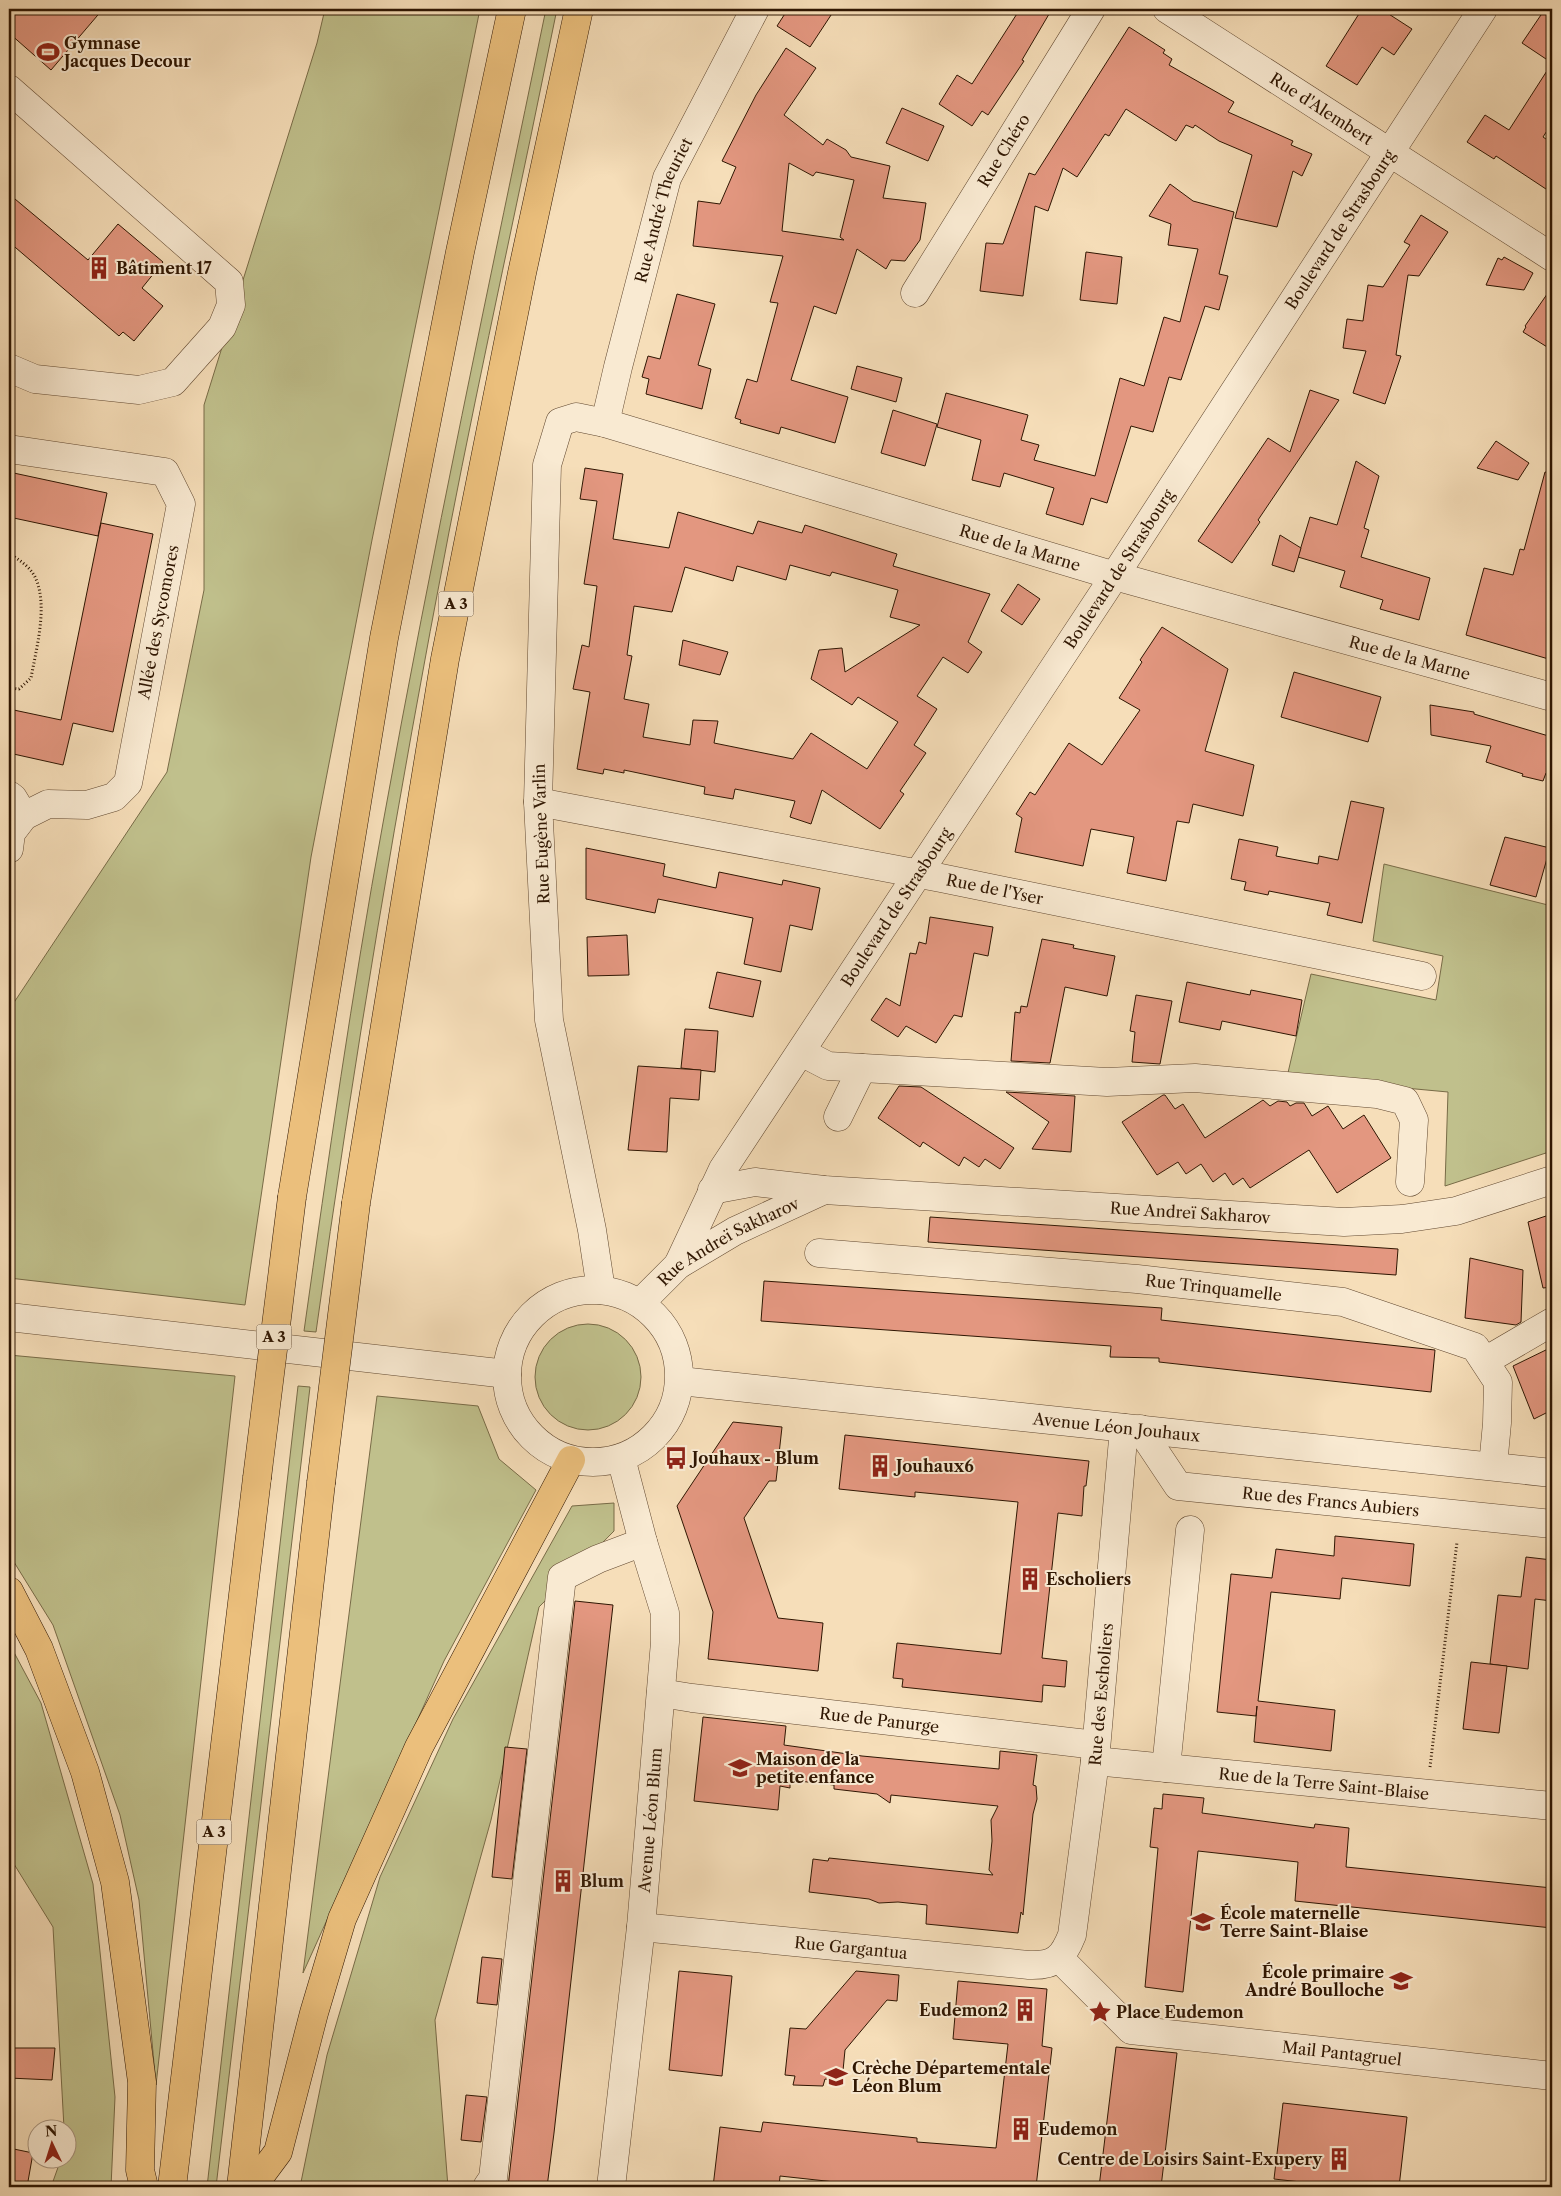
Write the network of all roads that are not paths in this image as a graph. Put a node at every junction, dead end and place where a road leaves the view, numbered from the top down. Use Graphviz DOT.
graph roads {
  1 [pos="512,9"];
  2 [pos="579,9"];
  3 [pos="755,9"];
  4 [pos="1091,9"];
  5 [pos="1168,9"];
  6 [pos="1484,9"];
  7 [pos="9,89"];
  8 [pos="1390,150"];
  9 [pos="1552,256"];
  10 [pos="915,293"];
  11 [pos="9,368"];
  12 [pos="606,424"];
  13 [pos="9,449"];
  14 [pos="1115,576"];
  15 [pos="1552,697"];
  16 [pos="538,802"];
  17 [pos="16,806"];
  18 [pos="9,849"];
  19 [pos="918,874"];
  20 [pos="1422,976"];
  21 [pos="801,1052"];
  22 [pos="862,1068"];
  23 [pos="838,1117"];
  24 [pos="752,1126"];
  25 [pos="1552,1180"];
  26 [pos="756,1182"];
  27 [pos="1410,1182"];
  28 [pos="712,1190"];
  29 [pos="824,1190"];
  30 [pos="819,1253"];
  31 [pos="678,1265"];
  32 [pos="601,1290"];
  33 [pos="640,1303"];
  34 [pos="9,1317"];
  35 [pos="1552,1322"];
  36 [pos="1485,1361"];
  37 [pos="507,1374"];
  38 [pos="680,1380"];
  39 [pos="1132,1428"];
  40 [pos="621,1458"];
  41 [pos="571,1460"];
  42 [pos="1493,1466"];
  43 [pos="1552,1473"];
  44 [pos="1552,1524"];
  45 [pos="1190,1530"];
  46 [pos="642,1542"];
  47 [pos="9,1591"];
  48 [pos="662,1693"];
  49 [pos="1096,1753"];
  50 [pos="1166,1768"];
  51 [pos="1552,1806"];
  52 [pos="641,1927"];
  53 [pos="1060,1958"];
  54 [pos="1552,2076"];
  55 [pos="144,2187"];
  56 [pos="172,2187"];
  57 [pos="241,2187"];
  58 [pos="252,2187"];
  59 [pos="487,2187"];
  60 [pos="610,2187"];
  1 -- 56 [label="highway, A 3, bridge"];
  2 -- 57 [label="highway, A 3, bridge"];
  3 -- 12 [label="street, Rue André Theuriet"];
  4 -- 10 [label="street, Rue Chéro"];
  5 -- 8 [label="street, Rue d'Alembert"];
  6 -- 8 [label="street, Boulevard de Strasbourg"];
  7 -- 11 [label="street"];
  8 -- 9 [label="street, Rue d'Alembert"];
  8 -- 14 [label="street, Boulevard de Strasbourg"];
  12 -- 14 [label="street, Rue de la Marne"];
  12 -- 16 [label="street, Rue Eugène Varlin"];
  13 -- 17 [label="street, Allée des Sycomores"];
  14 -- 15 [label="street, Rue de la Marne"];
  14 -- 19 [label="street, Boulevard de Strasbourg"];
  16 -- 19 [label="street, Rue de l'Yser"];
  16 -- 32 [label="street, Rue Eugène Varlin"];
  17 -- 18 [label="street, Allée des Sycomores"];
  19 -- 20 [label="street, Rue de l'Yser"];
  19 -- 21 [label="street, Boulevard de Strasbourg"];
  21 -- 22 [label="street"];
  21 -- 24 [label="street, Boulevard de Strasbourg"];
  22 -- 23 [label="street"];
  22 -- 27 [label="street"];
  24 -- 26 [label="street"];
  24 -- 28 [label="street, Boulevard de Strasbourg"];
  25 -- 29 [label="street, Rue Andreï Sakharov"];
  26 -- 28 [label="street, Rue Andreï Sakharov"];
  26 -- 29 [label="street, Rue Andreï Sakharov"];
  26 -- 31 [label="street"];
  28 -- 31 [label="street, Boulevard de Strasbourg"];
  29 -- 31 [label="street, Rue Andreï Sakharov"];
  30 -- 36 [label="street, Rue Trinquamelle"];
  31 -- 33 [label="street, Rue Andreï Sakharov"];
  32 -- 33 [label="street"];
  32 -- 37 [label="street"];
  33 -- 38 [label="street"];
  34 -- 37 [label="street"];
  35 -- 36 [label="street"];
  36 -- 42 [label="street, Rue Trinquamelle"];
  37 -- 41 [label="street"];
  38 -- 39 [label="street, Avenue Léon Jouhaux"];
  38 -- 40 [label="street"];
  39 -- 42 [label="street, Avenue Léon Jouhaux"];
  39 -- 44 [label="street, Rue des Francs Aubiers"];
  39 -- 49 [label="street, Rue des Escholiers"];
  40 -- 41 [label="street"];
  40 -- 46 [label="street, Avenue Léon Blum"];
  41 -- 58 [label="highway"];
  42 -- 43 [label="street, Avenue Léon Jouhaux"];
  45 -- 50 [label="street"];
  46 -- 48 [label="street, Avenue Léon Blum"];
  46 -- 59 [label="street"];
  47 -- 55 [label="highway"];
  48 -- 49 [label="street, Rue de Panurge"];
  48 -- 52 [label="street, Avenue Léon Blum"];
  49 -- 50 [label="street, Rue de la Terre Saint-Blaise"];
  49 -- 53 [label="street, Rue des Escholiers"];
  50 -- 51 [label="street, Rue de la Terre Saint-Blaise"];
  52 -- 53 [label="street, Rue Gargantua"];
  52 -- 60 [label="street, Avenue Léon Blum"];
  53 -- 54 [label="street, Mail Pantagruel"];
}
